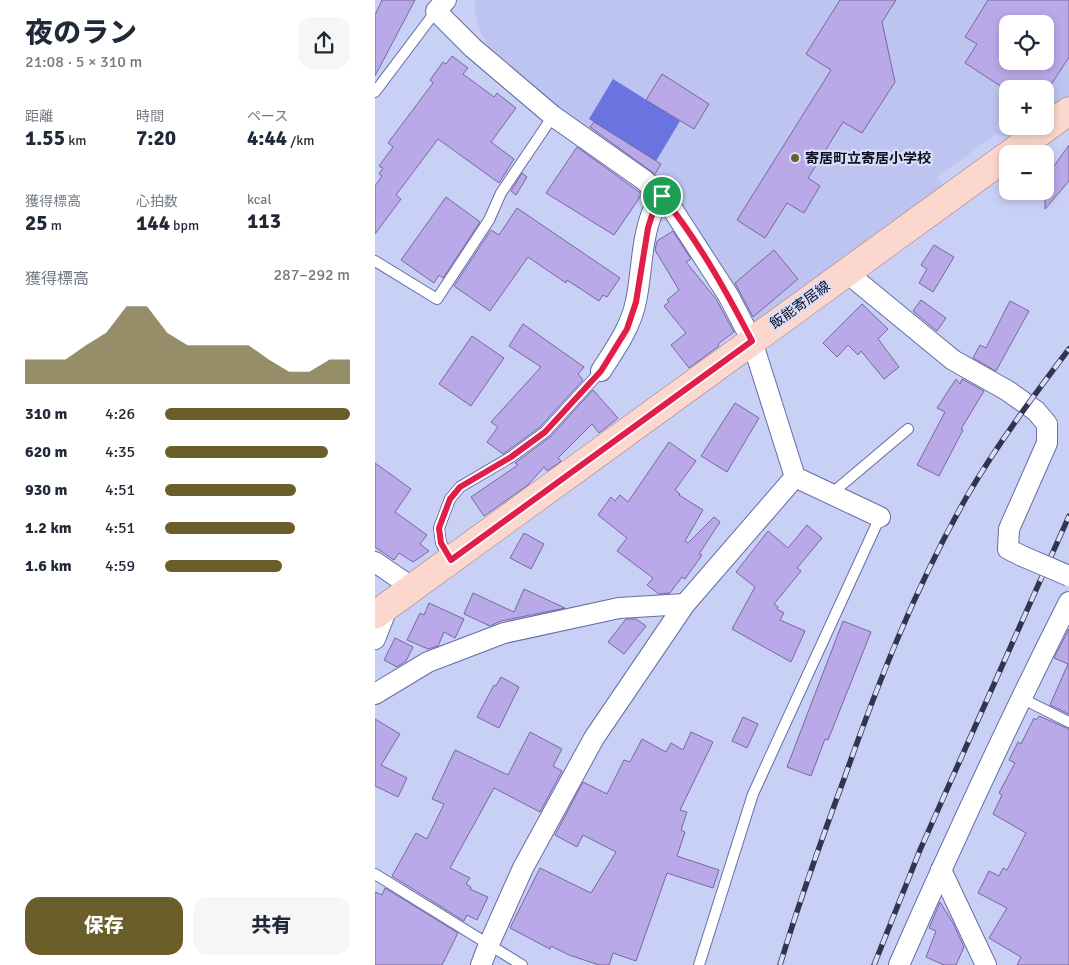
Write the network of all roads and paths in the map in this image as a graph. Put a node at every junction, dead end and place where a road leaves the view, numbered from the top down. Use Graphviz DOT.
graph roads {
  1 [pos="441,5"];
  2 [pos="375,92"];
  3 [pos="1069,111"];
  4 [pos="553,116"];
  5 [pos="1023,145"];
  6 [pos="999,162"];
  7 [pos="662,196"];
  8 [pos="375,261"];
  9 [pos="846,272"];
  10 [pos="752,341"];
  11 [pos="601,371"];
  12 [pos="908,428"];
  13 [pos="795,477"];
  14 [pos="831,494"];
  15 [pos="880,517"];
  16 [pos="451,560"];
  17 [pos="375,562"];
  18 [pos="1069,576"];
  19 [pos="413,588"];
  20 [pos="1069,602"];
  21 [pos="685,604"];
  22 [pos="382,610"];
  23 [pos="375,639"];
  24 [pos="375,694"];
  25 [pos="1021,698"];
  26 [pos="1069,722"];
  27 [pos="941,870"];
  28 [pos="375,874"];
  29 [pos="489,944"];
  30 [pos="481,965"];
  31 [pos="523,965"];
  32 [pos="699,965"];
  33 [pos="899,965"];
  34 [pos="986,965"];
  1 -- 2 [label="lane"];
  1 -- 4 [label="street"];
  3 -- 5 [label="main road, 飯能寄居線"];
  4 -- 7 [label="street"];
  4 -- 8 [label="lane"];
  6 -- 9 [label="main road, 飯能寄居線"];
  7 -- 10 [label="street"];
  7 -- 11 [label="street"];
  9 -- 10 [label="main road, 飯能寄居線"];
  9 -- 18 [label="street, bridge"];
  10 -- 13 [label="street"];
  10 -- 16 [label="main road, 飯能寄居線"];
  11 -- 16 [label="lane"];
  12 -- 14 [label="lane"];
  13 -- 14 [label="street"];
  13 -- 21 [label="street"];
  14 -- 15 [label="street"];
  15 -- 32 [label="lane"];
  16 -- 19 [label="main road, 飯能寄居線"];
  17 -- 19 [label="street"];
  19 -- 22 [label="main road, 飯能寄居線"];
  20 -- 25 [label="street"];
  21 -- 24 [label="street"];
  21 -- 29 [label="street"];
  22 -- 23 [label="street"];
  25 -- 26 [label="lane"];
  25 -- 27 [label="street"];
  27 -- 33 [label="street"];
  27 -- 34 [label="street"];
  28 -- 29 [label="lane"];
  29 -- 30 [label="street"];
  29 -- 31 [label="lane"];
}
